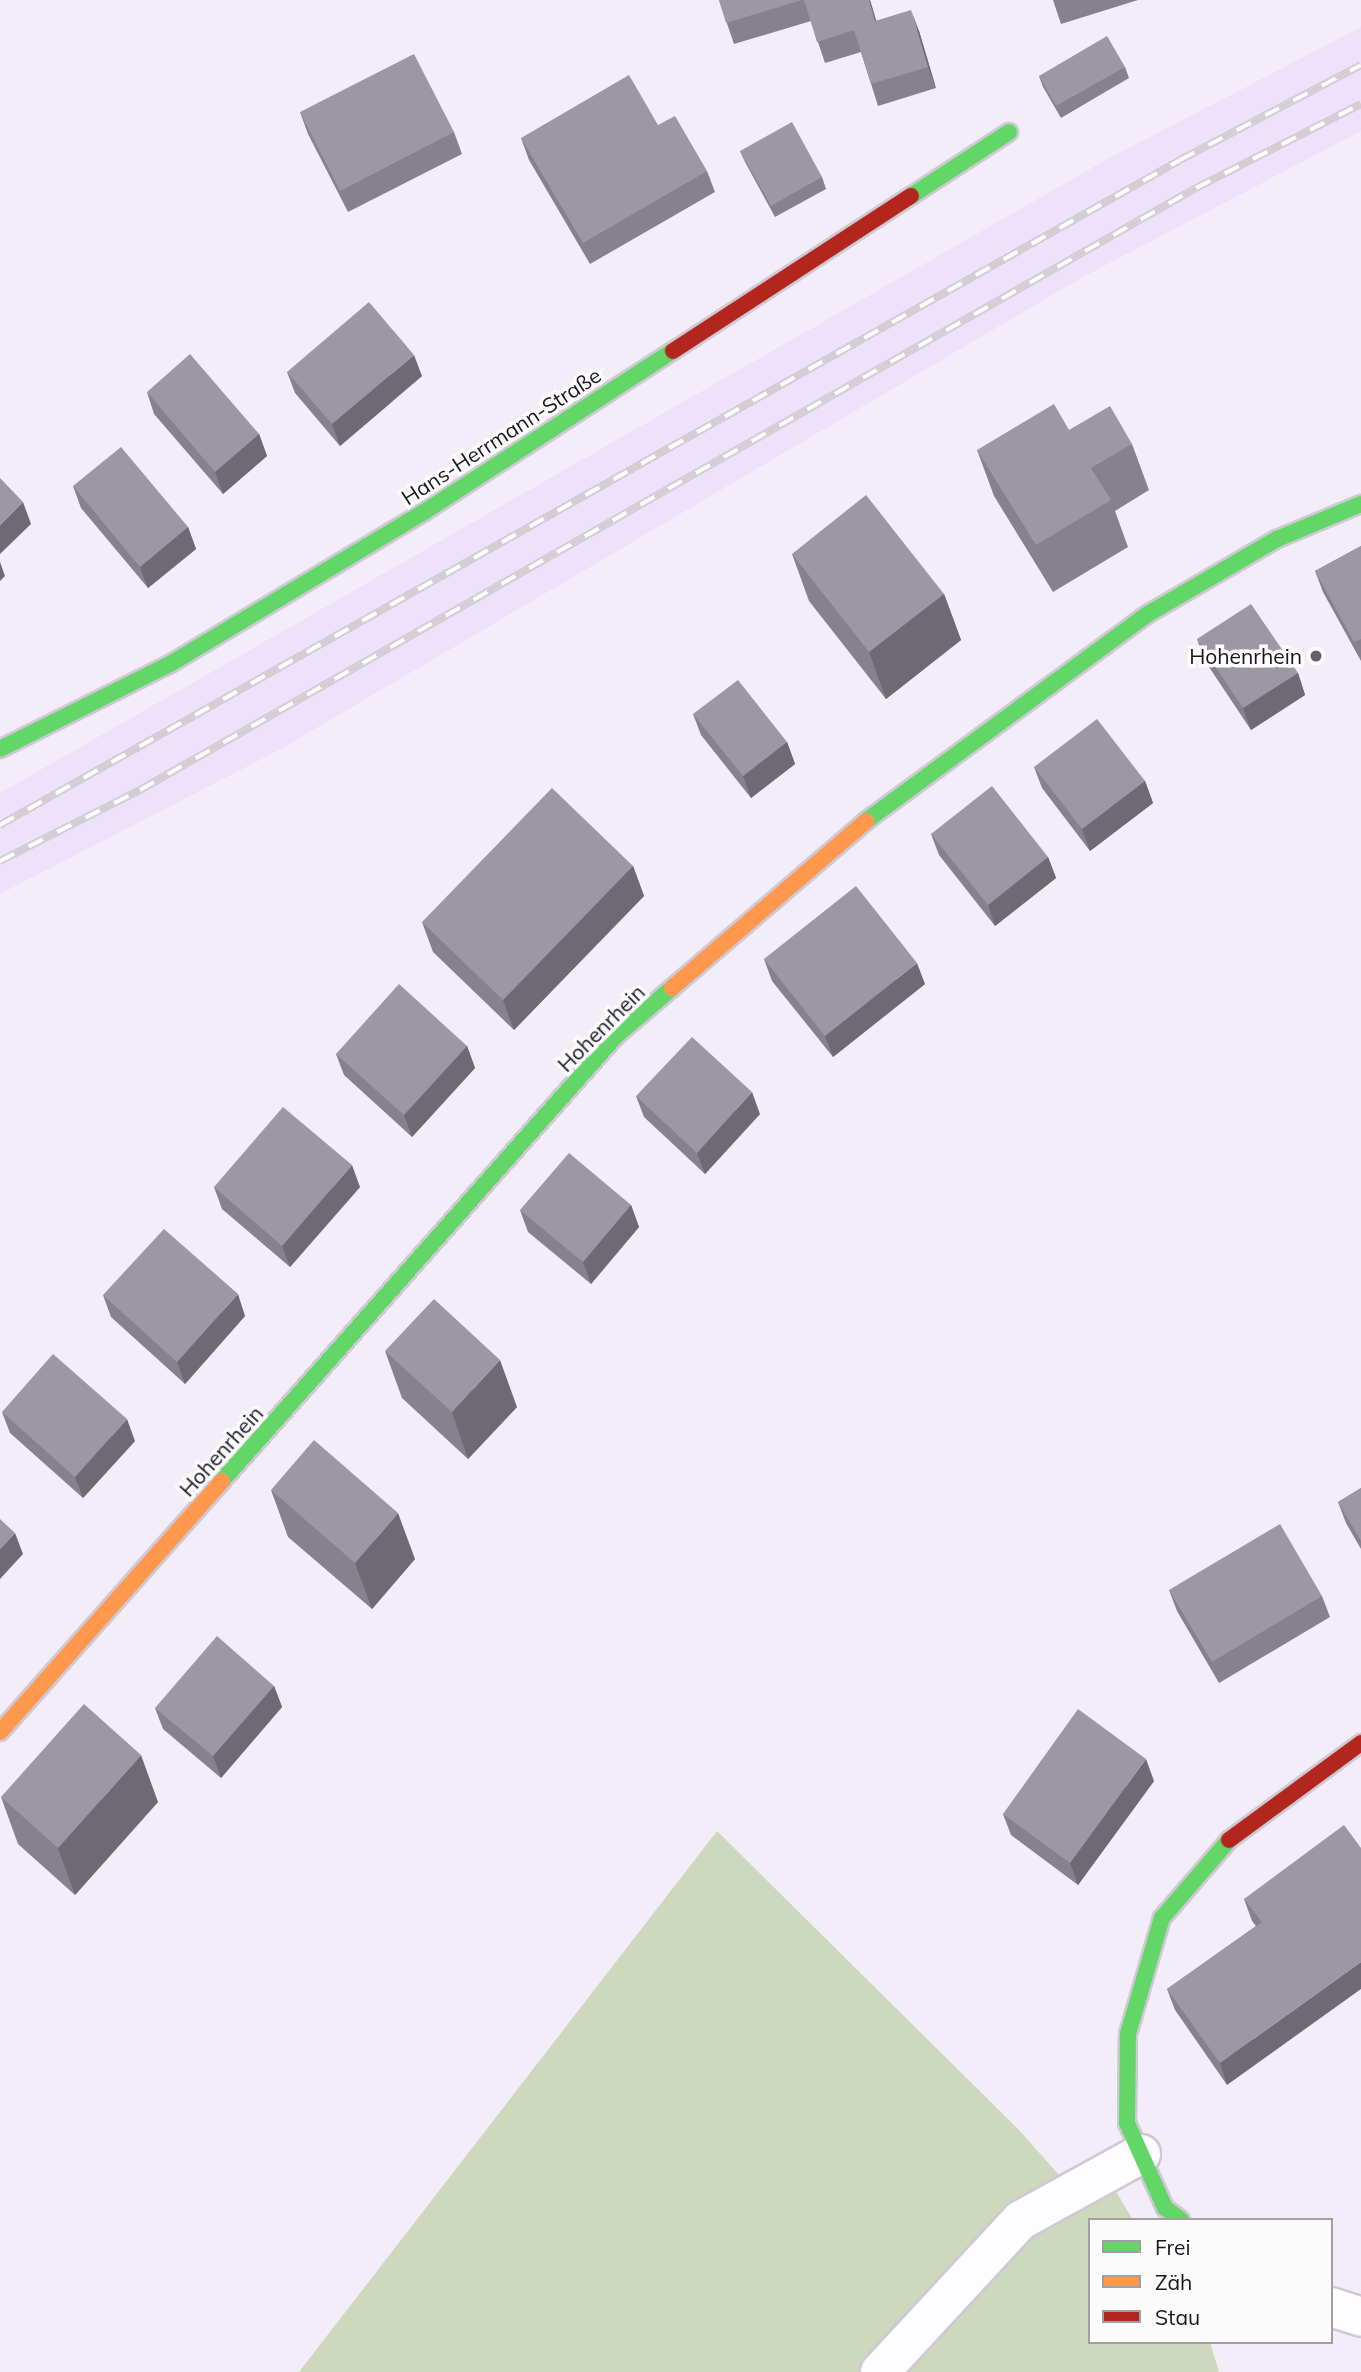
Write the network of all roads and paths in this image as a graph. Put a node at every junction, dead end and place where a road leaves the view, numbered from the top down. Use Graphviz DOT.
graph roads {
  1 [pos="1009,132"];
  2 [pos="1361,504"];
  3 [pos="0,750"];
  4 [pos="0,1732"];
  5 [pos="1361,1743"];
  6 [pos="1141,2154"];
  7 [pos="1178,2218"];
  8 [pos="1333,2308"];
  9 [pos="1361,2317"];
  10 [pos="880,2372"];
  1 -- 3 [label="street, Hans-Herrmann-Straße"];
  2 -- 4 [label="street, Hohenrhein"];
  5 -- 6 [label="street"];
  6 -- 7 [label="street"];
  6 -- 10 [label="street"];
  8 -- 9 [label="street"];
}
